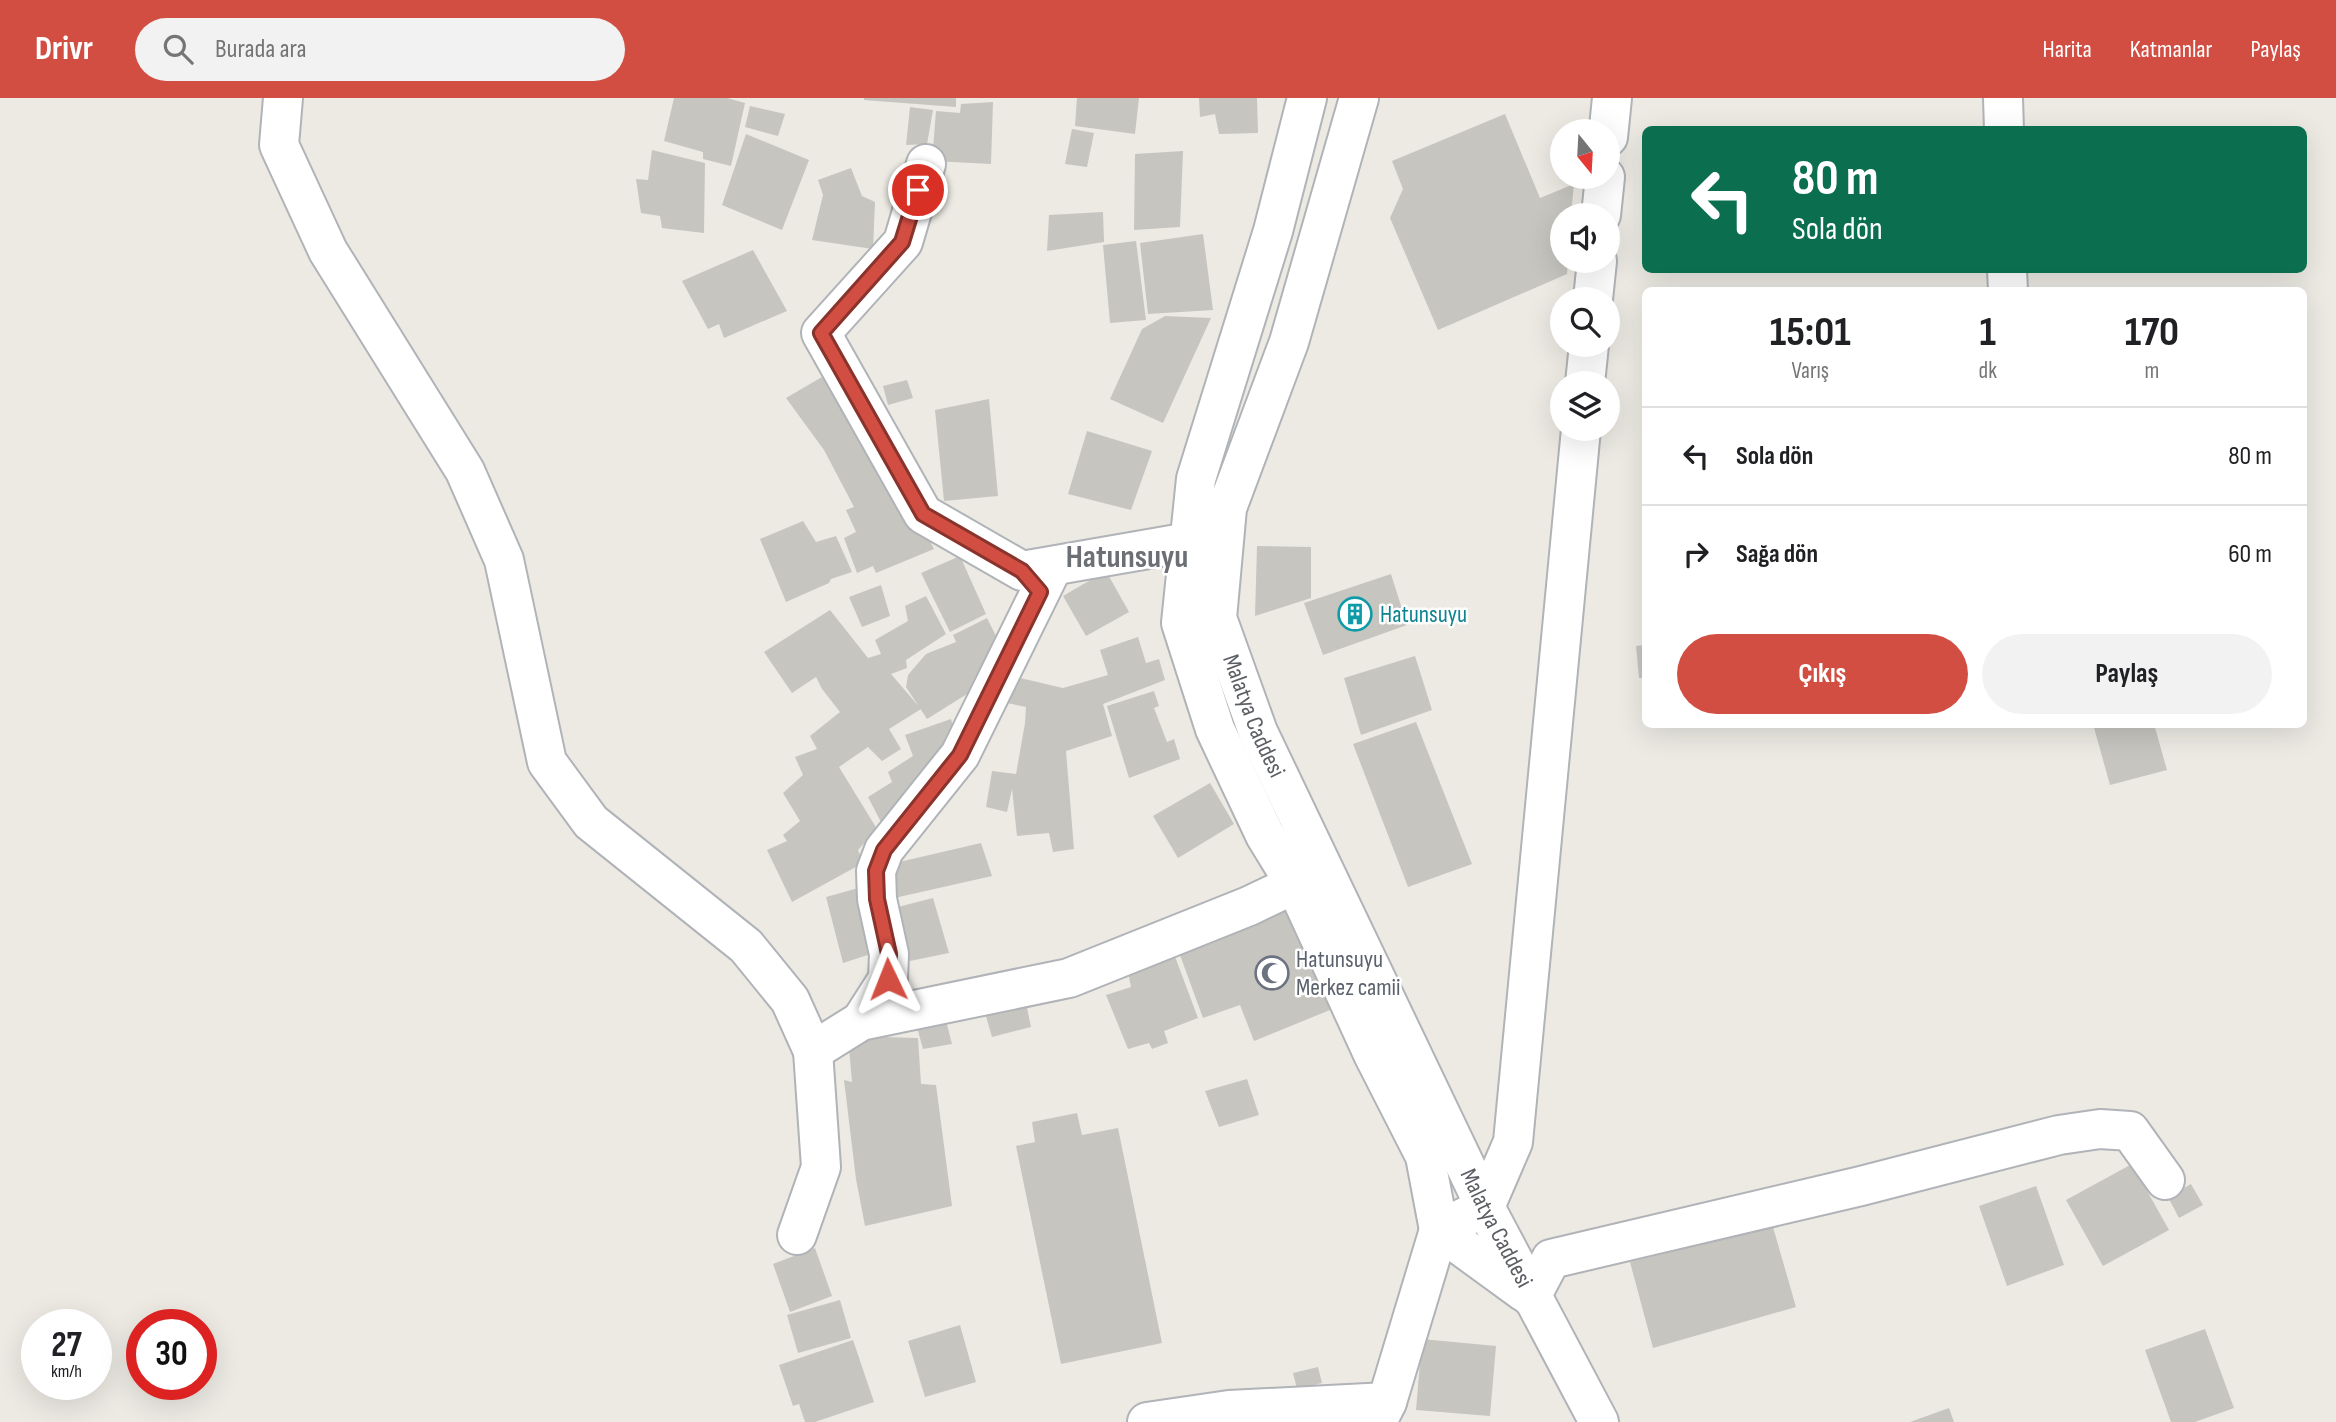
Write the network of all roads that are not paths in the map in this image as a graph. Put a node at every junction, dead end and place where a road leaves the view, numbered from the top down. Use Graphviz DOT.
graph roads {
  1 [pos="283,98"];
  2 [pos="1307,98"];
  3 [pos="1359,98"];
  4 [pos="1612,98"];
  5 [pos="2003,98"];
  6 [pos="1610,119"];
  7 [pos="2004,126"];
  8 [pos="926,164"];
  9 [pos="1580,441"];
  10 [pos="1189,542"];
  11 [pos="1038,576"];
  12 [pos="1295,884"];
  13 [pos="861,1021"];
  14 [pos="813,1051"];
  15 [pos="2165,1180"];
  16 [pos="1485,1207"];
  17 [pos="1439,1230"];
  18 [pos="797,1235"];
  19 [pos="1531,1297"];
  20 [pos="1382,1412"];
  21 [pos="1147,1422"];
  22 [pos="1599,1422"];
  1 -- 14 [label="street"];
  2 -- 10 [label="street"];
  3 -- 16 [label="street, Malatya Caddesi"];
  4 -- 6 [label="street"];
  5 -- 7 [label="street"];
  8 -- 11 [label="street"];
  9 -- 16 [label="street"];
  10 -- 11 [label="street"];
  10 -- 12 [label="street"];
  11 -- 13 [label="street"];
  12 -- 13 [label="street"];
  12 -- 17 [label="street"];
  13 -- 14 [label="street"];
  14 -- 18 [label="street"];
  15 -- 19 [label="street"];
  16 -- 17 [label="street"];
  16 -- 19 [label="street, Malatya Caddesi"];
  17 -- 19 [label="street"];
  17 -- 20 [label="street"];
  19 -- 22 [label="street, Malatya Caddesi"];
  20 -- 21 [label="street"];
}
